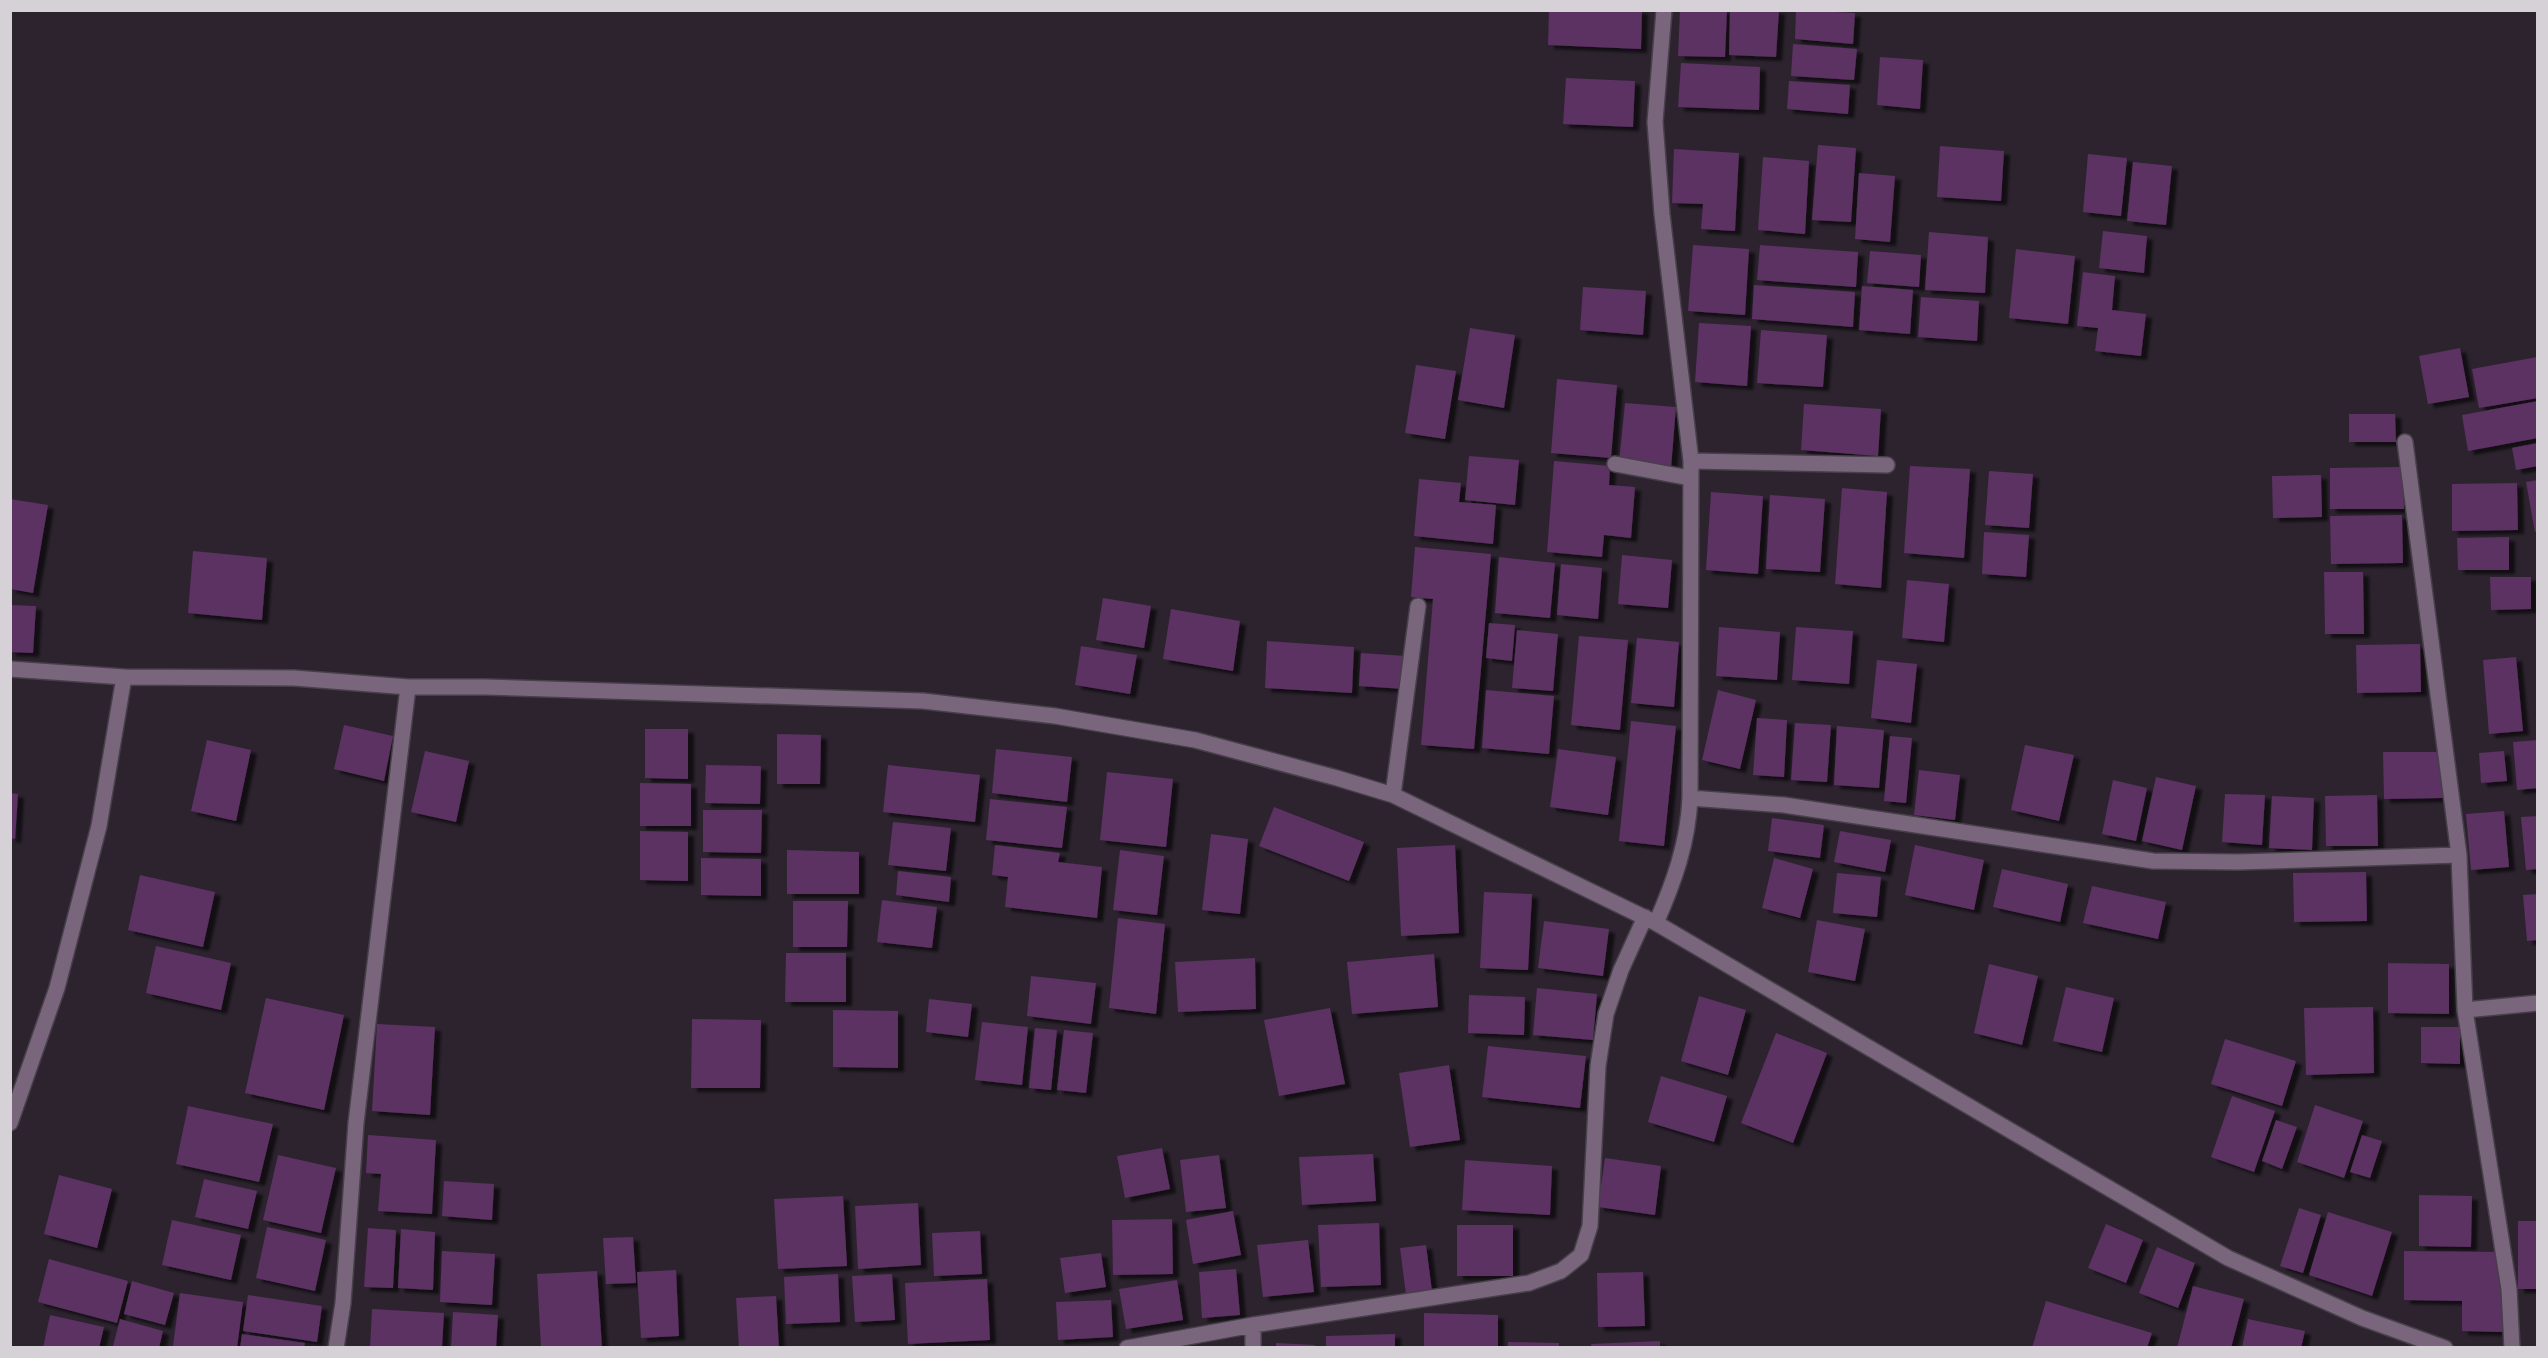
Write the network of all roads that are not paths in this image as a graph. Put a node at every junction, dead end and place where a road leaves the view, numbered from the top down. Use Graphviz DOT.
graph roads {
  1 [pos="1664,10"];
  2 [pos="2405,442"];
  3 [pos="1691,461"];
  4 [pos="1615,464"];
  5 [pos="1887,465"];
  6 [pos="1690,478"];
  7 [pos="1418,606"];
  8 [pos="10,669"];
  9 [pos="124,677"];
  10 [pos="408,687"];
  11 [pos="1393,795"];
  12 [pos="1690,798"];
  13 [pos="2459,855"];
  14 [pos="1650,920"];
  15 [pos="2538,1004"];
  16 [pos="2465,1010"];
  17 [pos="10,1123"];
  18 [pos="1253,1325"];
  19 [pos="336,1347"];
  20 [pos="1127,1347"];
  21 [pos="1253,1347"];
  22 [pos="2445,1347"];
  23 [pos="2512,1347"];
  1 -- 3 [label="street"];
  2 -- 13 [label="street"];
  3 -- 5 [label="street"];
  3 -- 6 [label="street"];
  4 -- 6 [label="street"];
  6 -- 12 [label="street"];
  7 -- 11 [label="street"];
  8 -- 9 [label="street"];
  9 -- 10 [label="street"];
  9 -- 17 [label="street"];
  10 -- 11 [label="street"];
  10 -- 19 [label="street"];
  11 -- 14 [label="street"];
  12 -- 13 [label="street"];
  12 -- 14 [label="street"];
  13 -- 16 [label="street"];
  14 -- 18 [label="street"];
  14 -- 22 [label="street"];
  15 -- 16 [label="street"];
  16 -- 23 [label="street"];
  18 -- 20 [label="street"];
  18 -- 21 [label="street"];
}
